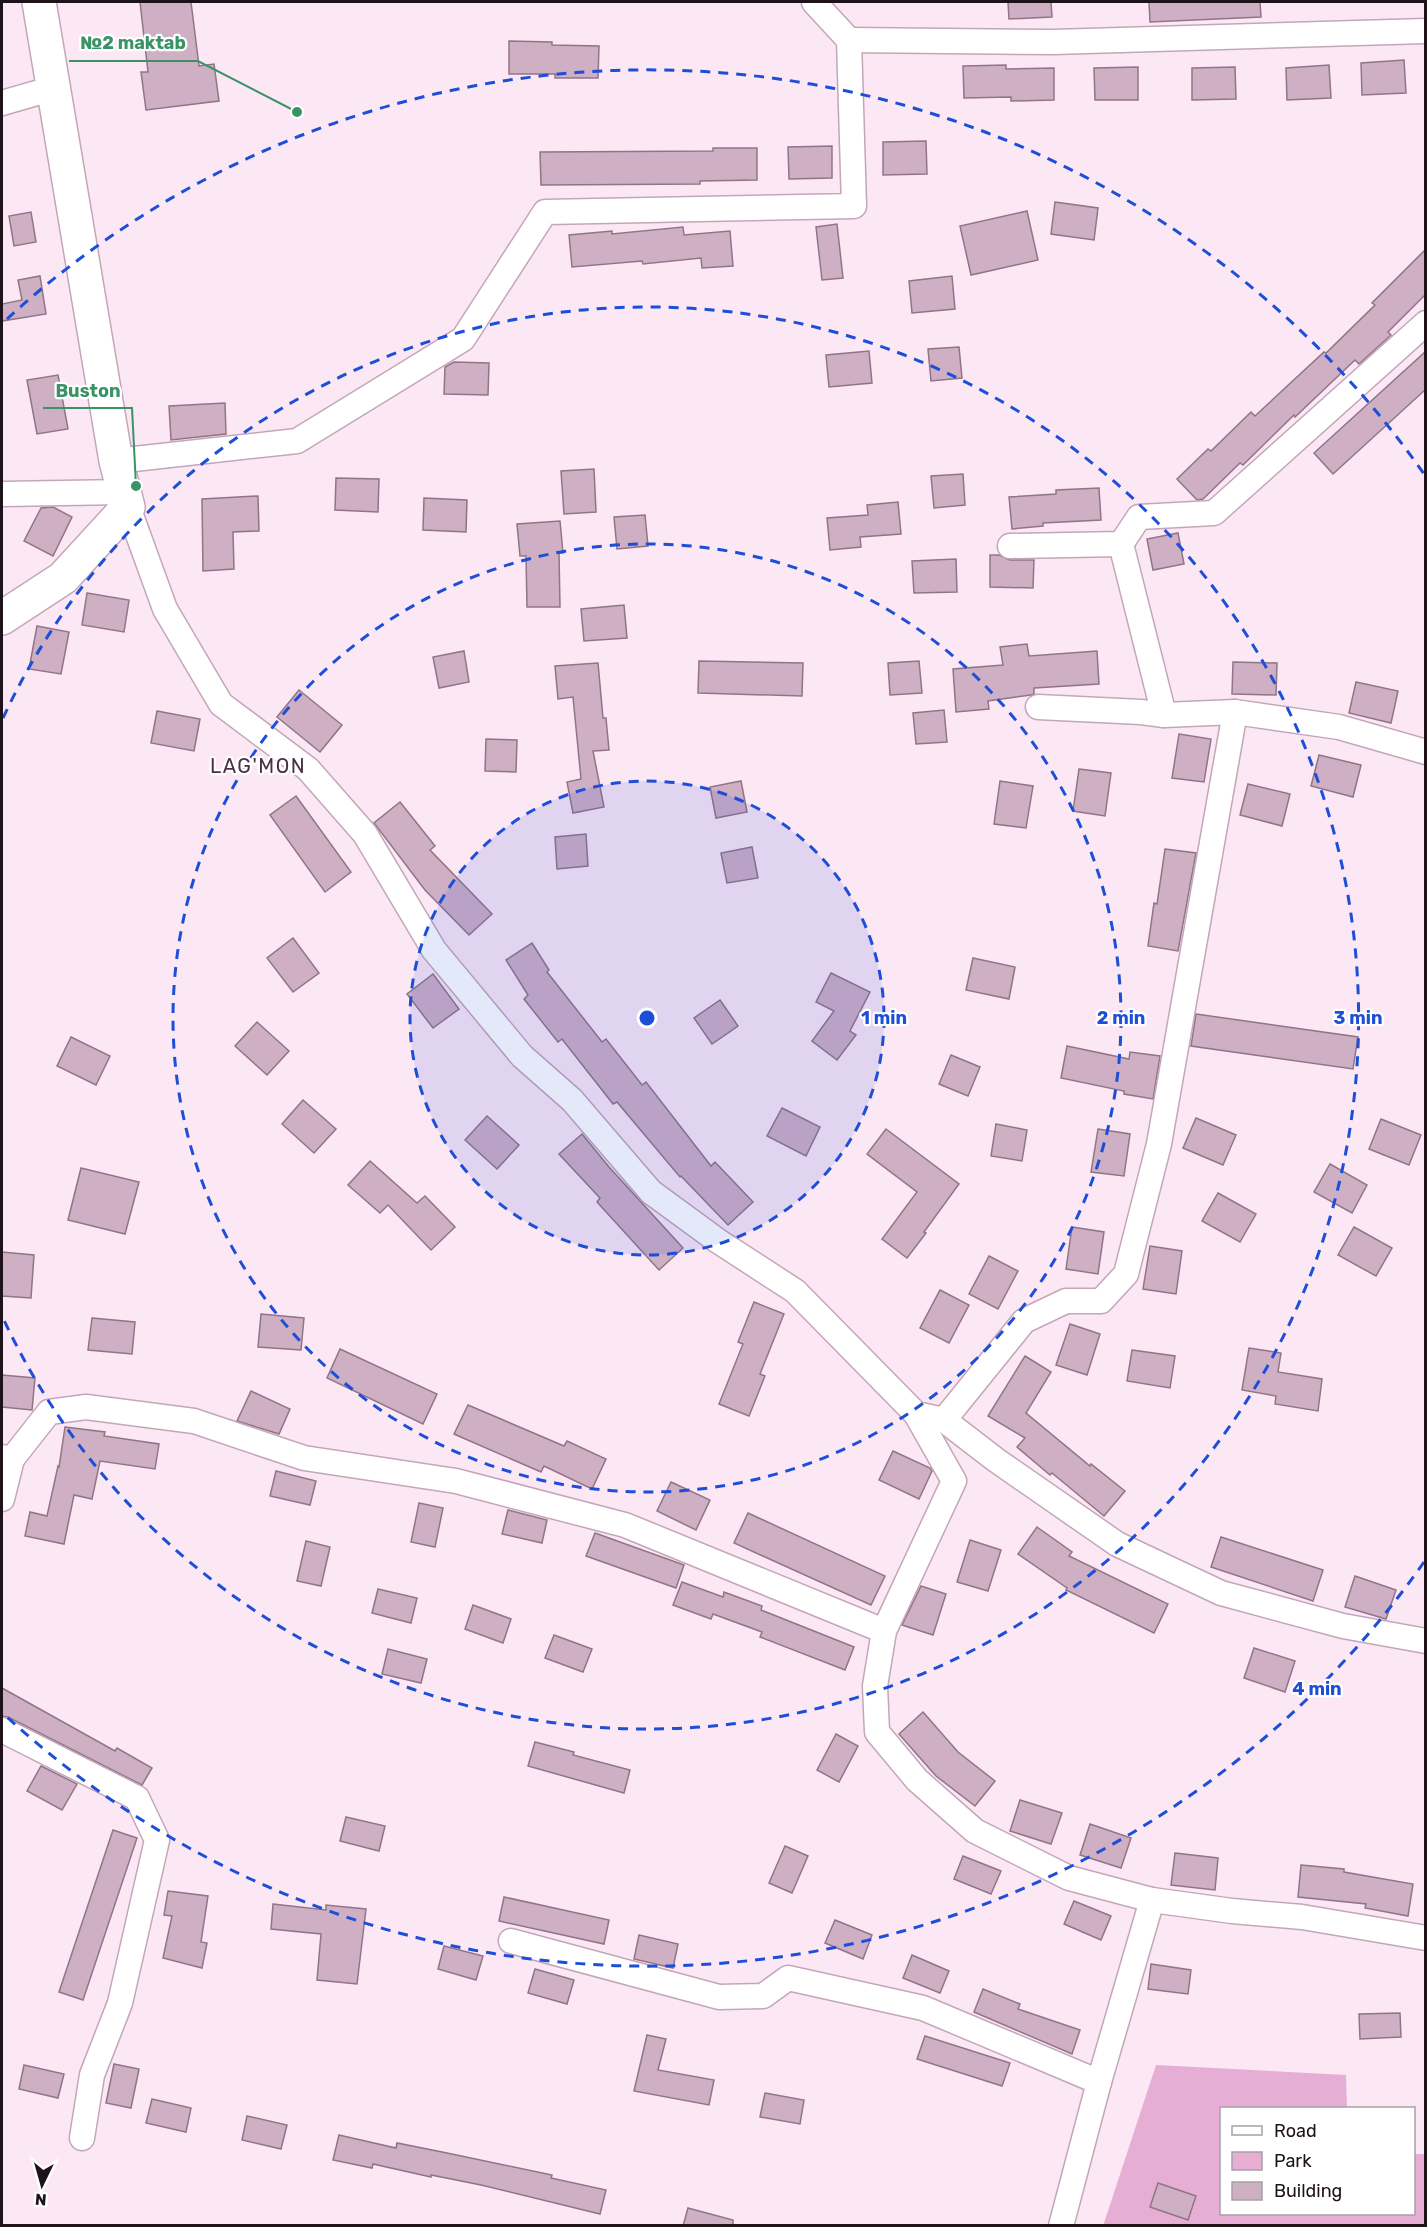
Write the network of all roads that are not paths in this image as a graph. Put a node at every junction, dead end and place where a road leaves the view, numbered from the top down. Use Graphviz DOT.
graph roads {
  1 [pos="39,2"];
  2 [pos="814,2"];
  3 [pos="1425,31"];
  4 [pos="849,40"];
  5 [pos="54,88"];
  6 [pos="2,103"];
  7 [pos="1425,322"];
  8 [pos="122,487"];
  9 [pos="2,494"];
  10 [pos="1121,544"];
  11 [pos="1010,546"];
  12 [pos="2,618"];
  13 [pos="1038,707"];
  14 [pos="1235,712"];
  15 [pos="1164,715"];
  16 [pos="1425,752"];
  17 [pos="916,1414"];
  18 [pos="944,1420"];
  19 [pos="7,1458"];
  20 [pos="2,1499"];
  21 [pos="884,1631"];
  22 [pos="1425,1641"];
  23 [pos="2,1731"];
  24 [pos="1152,1900"];
  25 [pos="1425,1938"];
  26 [pos="511,1941"];
  27 [pos="1099,2082"];
  28 [pos="82,2138"];
  29 [pos="1061,2226"];
  1 -- 5 [label="street"];
  2 -- 4 [label="street"];
  3 -- 4 [label="street"];
  4 -- 8 [label="street"];
  5 -- 6 [label="street"];
  5 -- 8 [label="street"];
  7 -- 10 [label="street"];
  8 -- 9 [label="street"];
  8 -- 12 [label="street"];
  8 -- 17 [label="street"];
  10 -- 11 [label="street"];
  10 -- 15 [label="street"];
  13 -- 15 [label="street"];
  14 -- 15 [label="street"];
  14 -- 16 [label="street"];
  14 -- 18 [label="street"];
  17 -- 18 [label="street"];
  17 -- 21 [label="street"];
  18 -- 22 [label="street"];
  19 -- 20 [label="street"];
  19 -- 21 [label="street"];
  21 -- 24 [label="street"];
  23 -- 28 [label="street"];
  24 -- 25 [label="street"];
  24 -- 27 [label="street"];
  26 -- 27 [label="street"];
  27 -- 29 [label="street"];
}
